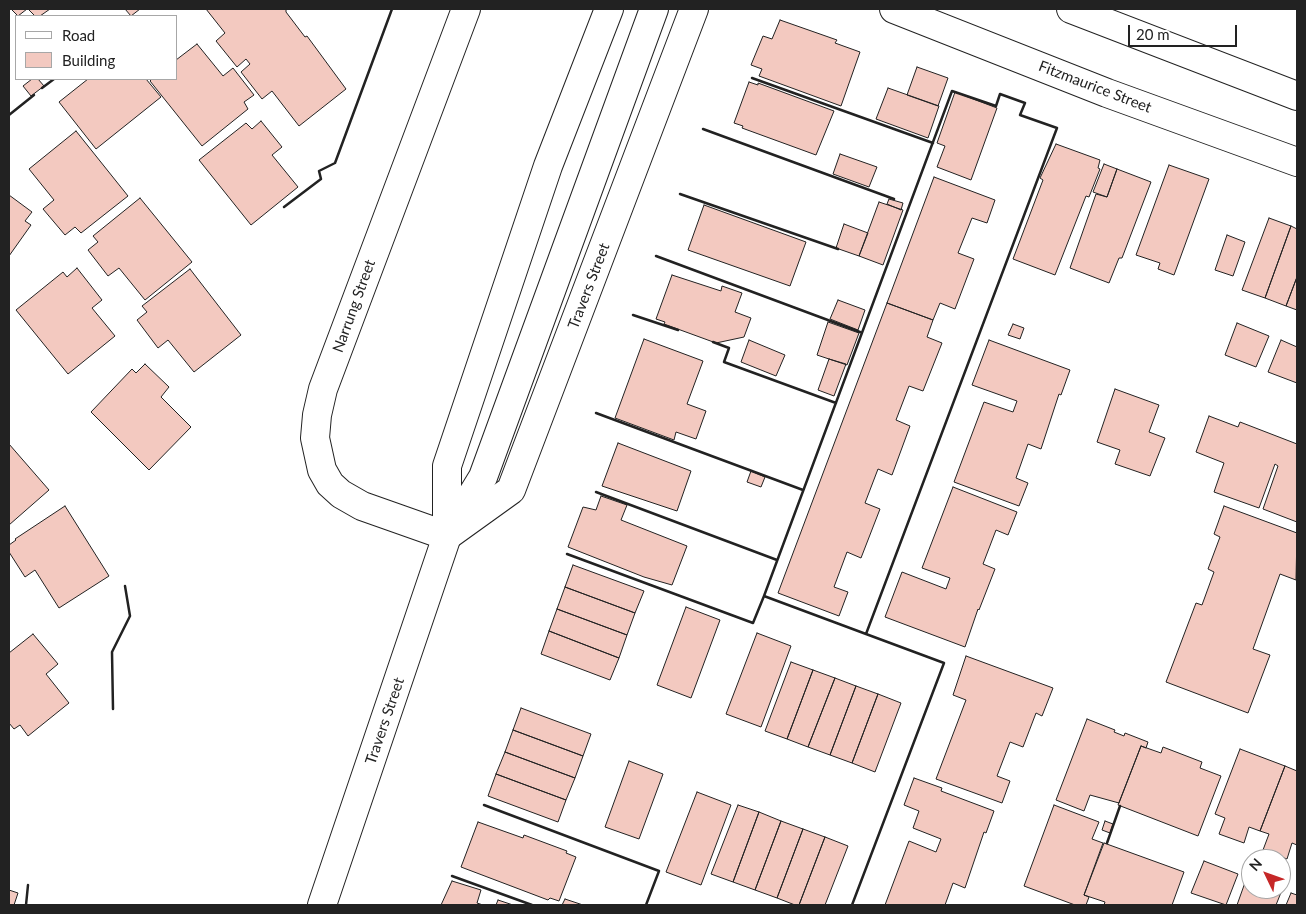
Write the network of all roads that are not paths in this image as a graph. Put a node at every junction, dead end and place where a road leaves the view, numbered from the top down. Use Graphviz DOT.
graph roads {
  1 [pos="466,9"];
  2 [pos="610,9"];
  3 [pos="654,9"];
  4 [pos="694,9"];
  5 [pos="894,9"];
  6 [pos="1071,9"];
  7 [pos="1297,96"];
  8 [pos="1297,162"];
  9 [pos="447,536"];
  10 [pos="322,905"];
  1 -- 9 [label="main road, Narrung Street"];
  2 -- 9 [label="main road, Travers Street"];
  3 -- 9 [label="main road, Travers Street"];
  4 -- 9 [label="main road, Travers Street"];
  5 -- 8 [label="main road, Fitzmaurice Street"];
  6 -- 7 [label="main road"];
  9 -- 10 [label="main road, Travers Street"];
}
